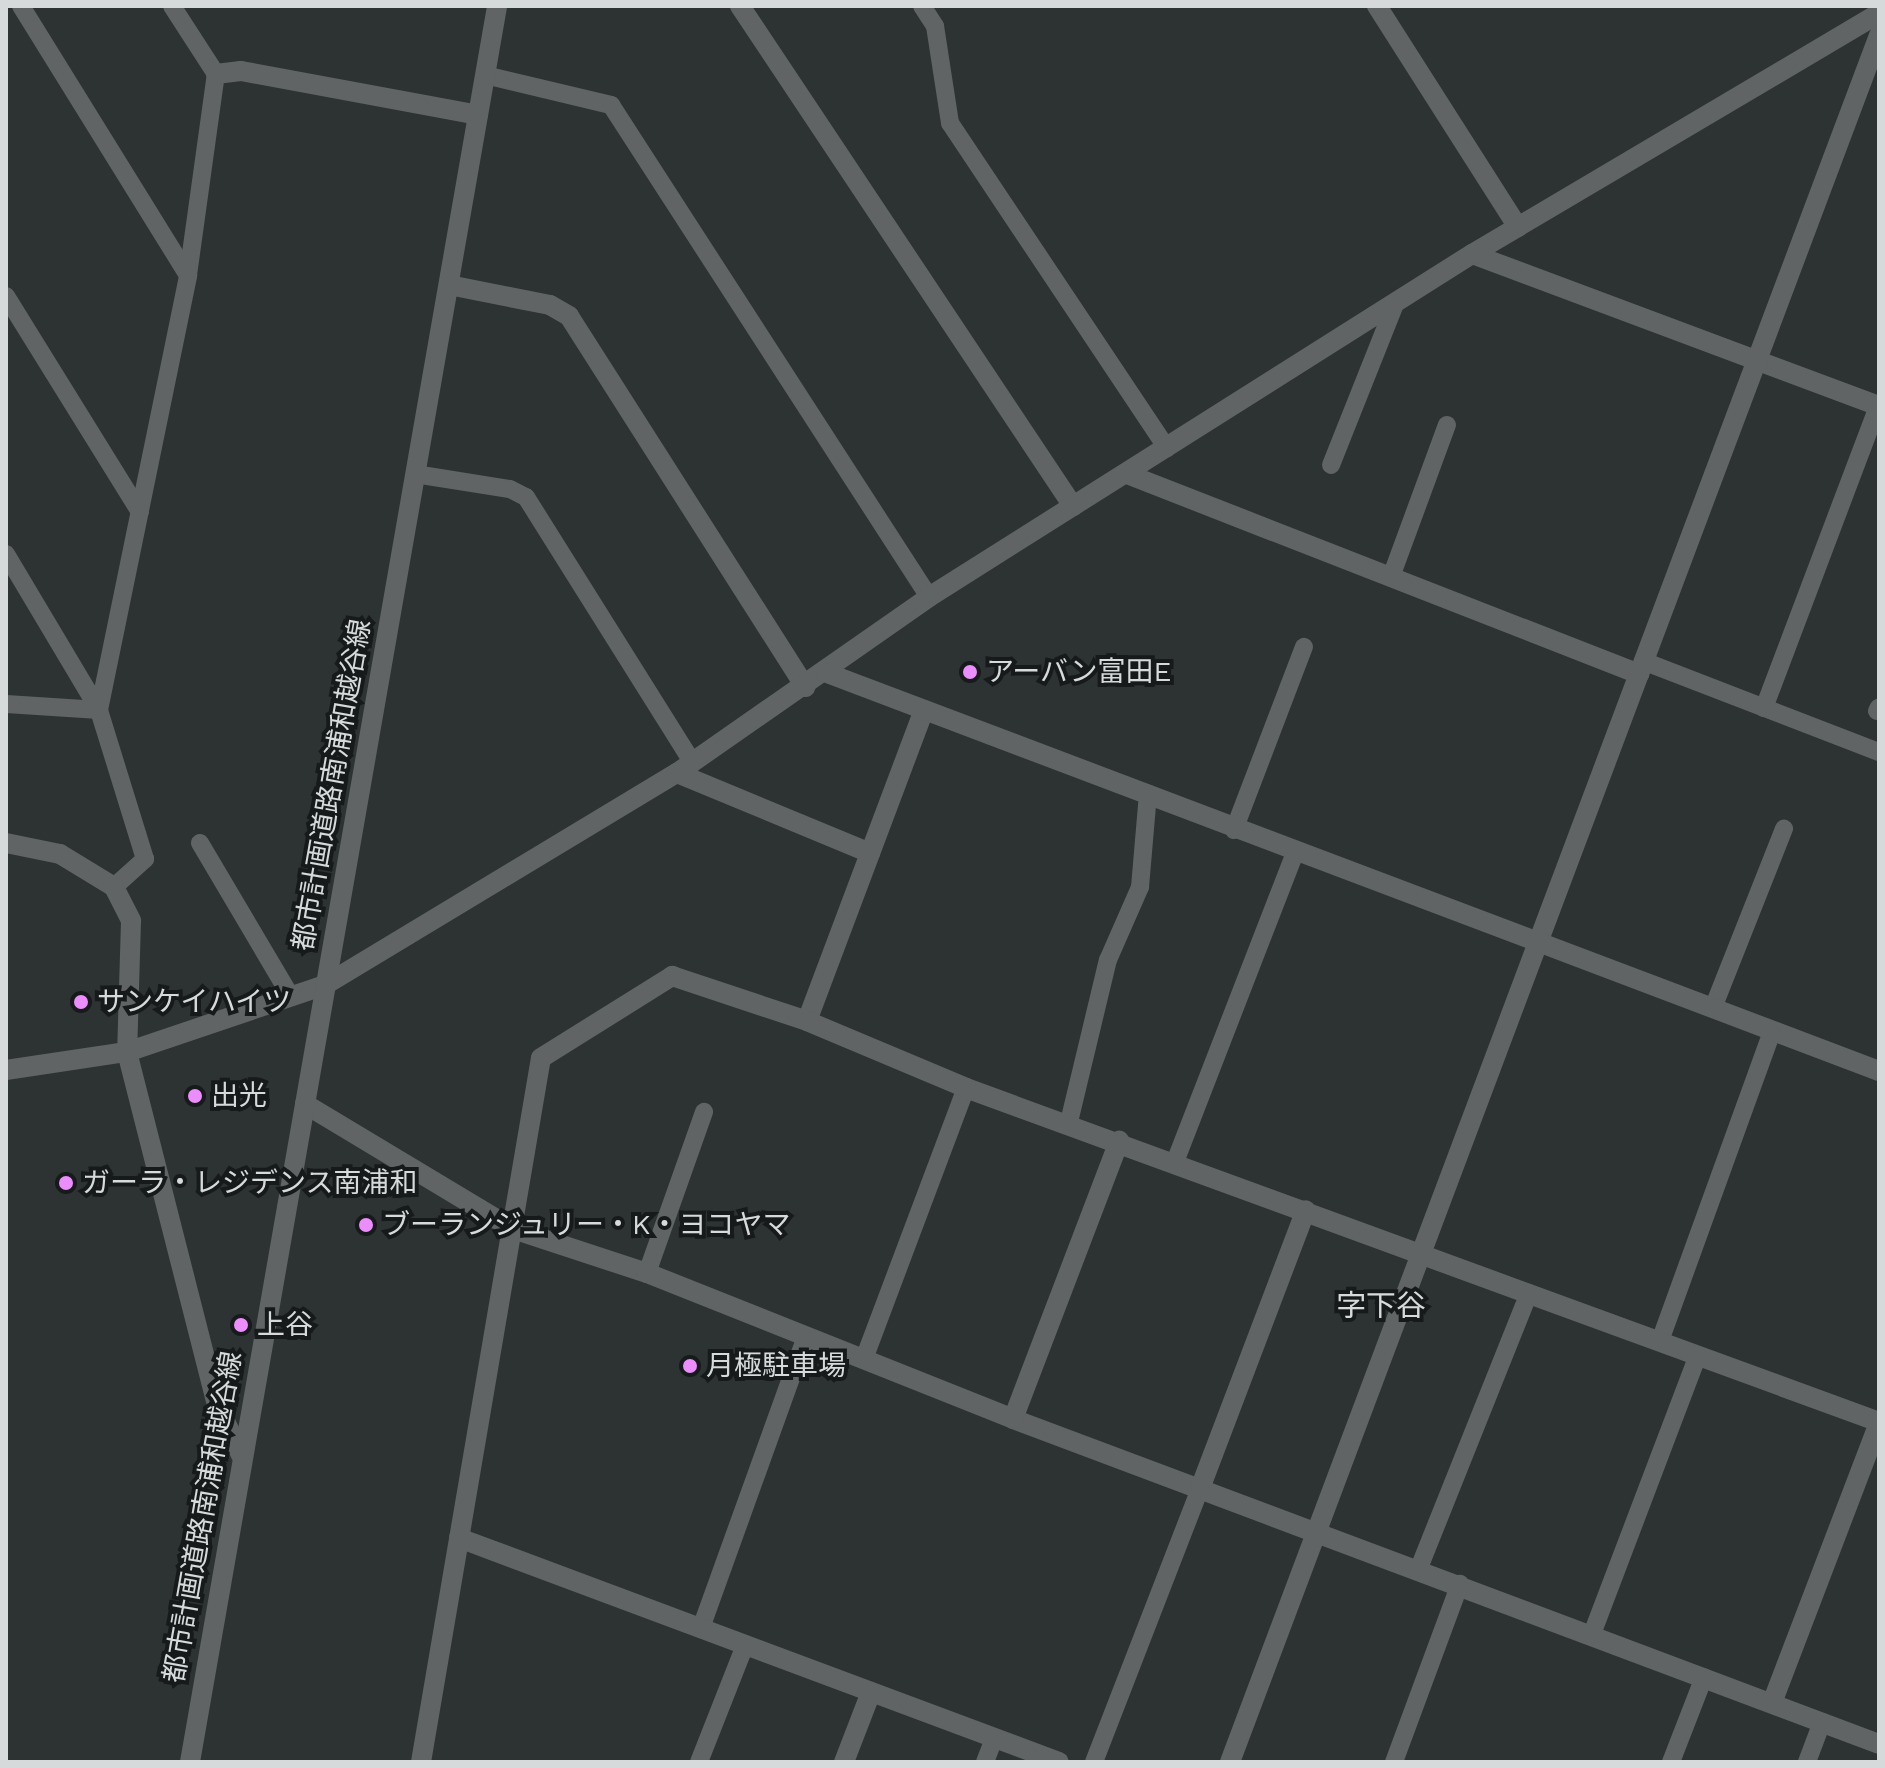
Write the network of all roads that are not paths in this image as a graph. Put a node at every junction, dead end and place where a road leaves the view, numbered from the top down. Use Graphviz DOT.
graph roads {
  1 [pos="21,6"];
  2 [pos="172,6"];
  3 [pos="497,6"];
  4 [pos="740,6"];
  5 [pos="922,6"];
  6 [pos="1377,6"];
  7 [pos="1879,13"];
  8 [pos="1879,35"];
  9 [pos="1874,66"];
  10 [pos="216,74"];
  11 [pos="485,75"];
  12 [pos="478,115"];
  13 [pos="1518,227"];
  14 [pos="1472,254"];
  15 [pos="188,275"];
  16 [pos="449,285"];
  17 [pos="6,296"];
  18 [pos="1395,304"];
  19 [pos="1756,361"];
  20 [pos="1879,406"];
  21 [pos="1447,425"];
  22 [pos="1167,448"];
  23 [pos="1331,465"];
  24 [pos="415,474"];
  25 [pos="1127,474"];
  26 [pos="1073,506"];
  27 [pos="140,512"];
  28 [pos="6,554"];
  29 [pos="1391,577"];
  30 [pos="929,597"];
  31 [pos="1304,647"];
  32 [pos="1641,668"];
  33 [pos="827,673"];
  34 [pos="805,687"];
  35 [pos="6,704"];
  36 [pos="1764,708"];
  37 [pos="99,710"];
  38 [pos="924,710"];
  39 [pos="1879,752"];
  40 [pos="685,768"];
  41 [pos="1148,793"];
  42 [pos="1784,829"];
  43 [pos="1234,830"];
  44 [pos="6,843"];
  45 [pos="200,843"];
  46 [pos="870,853"];
  47 [pos="1295,853"];
  48 [pos="114,887"];
  49 [pos="1537,944"];
  50 [pos="325,985"];
  51 [pos="291,997"];
  52 [pos="1713,1008"];
  53 [pos="807,1021"];
  54 [pos="1772,1032"];
  55 [pos="127,1052"];
  56 [pos="6,1070"];
  57 [pos="1879,1071"];
  58 [pos="966,1088"];
  59 [pos="305,1104"];
  60 [pos="704,1112"];
  61 [pos="1069,1122"];
  62 [pos="1119,1141"];
  63 [pos="1175,1162"];
  64 [pos="1306,1210"];
  65 [pos="513,1229"];
  66 [pos="1422,1253"];
  67 [pos="647,1273"];
  68 [pos="1529,1293"];
  69 [pos="806,1337"];
  70 [pos="1660,1341"];
  71 [pos="1698,1355"];
  72 [pos="864,1359"];
  73 [pos="1013,1419"];
  74 [pos="1879,1422"];
  75 [pos="241,1455"];
  76 [pos="1201,1486"];
  77 [pos="1318,1529"];
  78 [pos="459,1538"];
  79 [pos="1419,1568"];
  80 [pos="1460,1584"];
  81 [pos="701,1628"];
  82 [pos="1592,1634"];
  83 [pos="745,1645"];
  84 [pos="1704,1677"];
  85 [pos="871,1692"];
  86 [pos="1772,1703"];
  87 [pos="1822,1722"];
  88 [pos="994,1738"];
  89 [pos="1879,1744"];
  90 [pos="190,1762"];
  91 [pos="421,1762"];
  92 [pos="699,1762"];
  93 [pos="844,1762"];
  94 [pos="985,1762"];
  95 [pos="1059,1762"];
  96 [pos="1094,1762"];
  97 [pos="1230,1762"];
  98 [pos="1394,1762"];
  99 [pos="1671,1762"];
  100 [pos="1807,1762"];
  1 -- 15 [label="lane"];
  2 -- 10 [label="lane"];
  3 -- 11 [label="street, 都市計画道路南浦和越谷線"];
  4 -- 26 [label="street"];
  5 -- 22 [label="lane"];
  6 -- 13 [label="street"];
  7 -- 13 [label="street"];
  8 -- 9 [label="street"];
  9 -- 19 [label="street"];
  10 -- 12 [label="street"];
  10 -- 15 [label="lane"];
  11 -- 12 [label="street, 都市計画道路南浦和越谷線"];
  11 -- 30 [label="lane"];
  12 -- 16 [label="street, 都市計画道路南浦和越谷線"];
  13 -- 14 [label="street"];
  14 -- 18 [label="street"];
  14 -- 19 [label="street"];
  15 -- 27 [label="lane"];
  16 -- 24 [label="street, 都市計画道路南浦和越谷線"];
  16 -- 34 [label="street"];
  17 -- 27 [label="lane"];
  18 -- 22 [label="street"];
  18 -- 23 [label="lane"];
  19 -- 20 [label="street"];
  19 -- 32 [label="street"];
  20 -- 36 [label="lane"];
  21 -- 29 [label="lane"];
  22 -- 25 [label="street"];
  24 -- 40 [label="lane"];
  24 -- 50 [label="street, 都市計画道路南浦和越谷線"];
  25 -- 26 [label="street"];
  25 -- 29 [label="street"];
  26 -- 30 [label="street"];
  27 -- 37 [label="lane"];
  28 -- 37 [label="lane"];
  29 -- 32 [label="street"];
  30 -- 33 [label="street"];
  31 -- 43 [label="lane"];
  32 -- 36 [label="lane"];
  32 -- 49 [label="street"];
  33 -- 34 [label="street"];
  33 -- 38 [label="street"];
  34 -- 40 [label="street"];
  35 -- 37 [label="lane"];
  36 -- 39 [label="lane"];
  37 -- 48 [label="lane"];
  38 -- 41 [label="street"];
  38 -- 46 [label="street"];
  40 -- 46 [label="street"];
  40 -- 50 [label="street"];
  41 -- 43 [label="street"];
  41 -- 61 [label="lane"];
  42 -- 52 [label="lane"];
  43 -- 47 [label="street"];
  44 -- 48 [label="street"];
  45 -- 51 [label="lane"];
  46 -- 53 [label="street"];
  47 -- 49 [label="street"];
  47 -- 63 [label="lane"];
  48 -- 55 [label="street"];
  49 -- 52 [label="street"];
  49 -- 66 [label="street"];
  50 -- 51 [label="street"];
  50 -- 59 [label="street, 都市計画道路南浦和越谷線"];
  51 -- 55 [label="street"];
  52 -- 54 [label="street"];
  53 -- 58 [label="street"];
  53 -- 65 [label="street"];
  54 -- 57 [label="street"];
  54 -- 70 [label="lane"];
  55 -- 56 [label="street"];
  55 -- 75 [label="street"];
  58 -- 61 [label="street"];
  58 -- 72 [label="lane"];
  59 -- 65 [label="street"];
  59 -- 75 [label="street, 都市計画道路南浦和越谷線"];
  60 -- 67 [label="lane"];
  61 -- 62 [label="street"];
  62 -- 63 [label="street"];
  62 -- 73 [label="street"];
  63 -- 64 [label="street"];
  64 -- 66 [label="street"];
  64 -- 76 [label="street"];
  65 -- 67 [label="street"];
  65 -- 78 [label="street"];
  66 -- 68 [label="street"];
  66 -- 77 [label="street"];
  67 -- 69 [label="street"];
  68 -- 70 [label="street"];
  68 -- 79 [label="lane"];
  69 -- 72 [label="street"];
  69 -- 81 [label="lane"];
  70 -- 71 [label="street"];
  71 -- 74 [label="street"];
  71 -- 82 [label="lane"];
  72 -- 73 [label="street"];
  73 -- 76 [label="street"];
  74 -- 86 [label="street"];
  75 -- 90 [label="street, 都市計画道路南浦和越谷線"];
  76 -- 77 [label="street"];
  76 -- 96 [label="lane"];
  77 -- 79 [label="street"];
  77 -- 97 [label="street"];
  78 -- 81 [label="street"];
  78 -- 91 [label="street"];
  79 -- 80 [label="street"];
  80 -- 82 [label="street"];
  80 -- 98 [label="lane"];
  81 -- 83 [label="street"];
  82 -- 84 [label="street"];
  83 -- 85 [label="street"];
  83 -- 92 [label="lane"];
  84 -- 86 [label="street"];
  84 -- 99 [label="lane"];
  85 -- 88 [label="street"];
  85 -- 93 [label="street"];
  86 -- 87 [label="street"];
  87 -- 89 [label="street"];
  87 -- 100 [label="lane"];
  88 -- 94 [label="lane"];
  88 -- 95 [label="street"];
}
